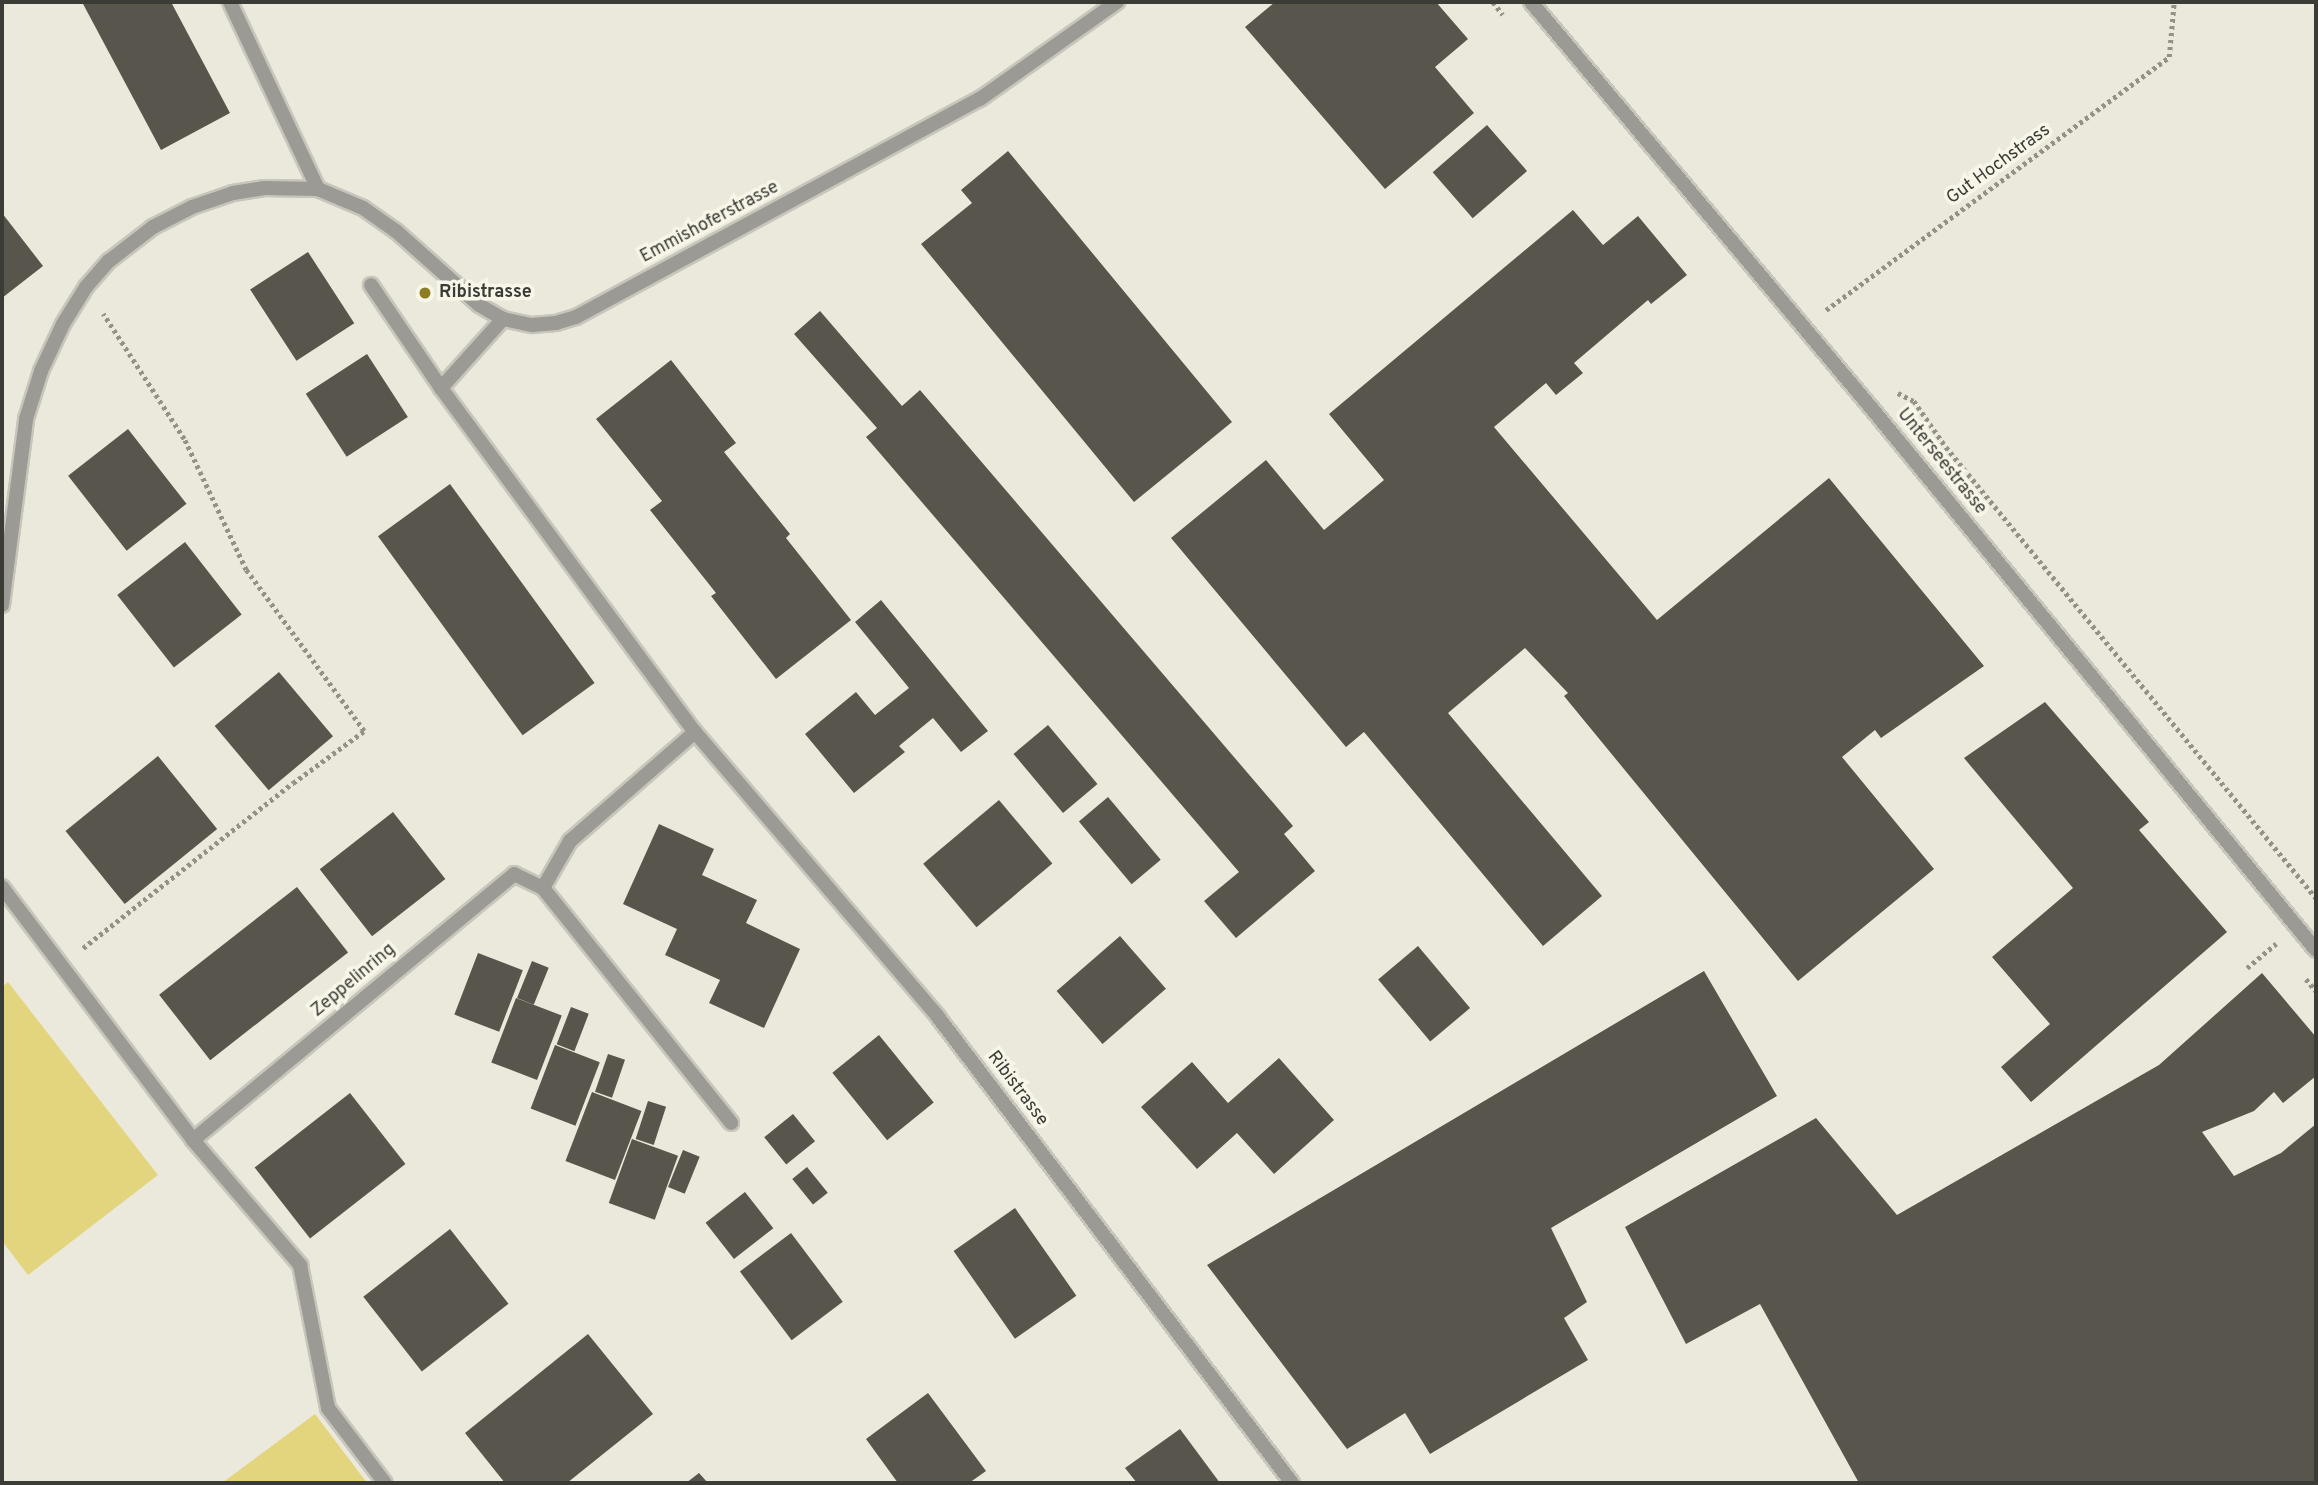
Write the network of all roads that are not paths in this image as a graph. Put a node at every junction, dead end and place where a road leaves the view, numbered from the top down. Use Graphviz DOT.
graph roads {
  1 [pos="230,2"];
  2 [pos="1117,2"];
  3 [pos="1531,2"];
  4 [pos="318,189"];
  5 [pos="371,285"];
  6 [pos="503,319"];
  7 [pos="441,388"];
  8 [pos="2,605"];
  9 [pos="695,732"];
  10 [pos="2,887"];
  11 [pos="543,888"];
  12 [pos="2316,950"];
  13 [pos="731,1123"];
  14 [pos="193,1140"];
  15 [pos="385,1483"];
  16 [pos="1292,1483"];
  1 -- 4 [label="street"];
  2 -- 6 [label="street, Emmishoferstrasse"];
  3 -- 12 [label="street, Unterseestrasse"];
  4 -- 6 [label="street, Emmishoferstrasse"];
  4 -- 8 [label="street, Emmishoferstrasse"];
  5 -- 7 [label="street, Ribistrasse"];
  6 -- 7 [label="street"];
  7 -- 9 [label="street, Ribistrasse"];
  9 -- 11 [label="street"];
  9 -- 16 [label="street, Ribistrasse"];
  10 -- 14 [label="street"];
  11 -- 13 [label="street"];
  11 -- 14 [label="street, Zeppelinring"];
  14 -- 15 [label="street"];
}
